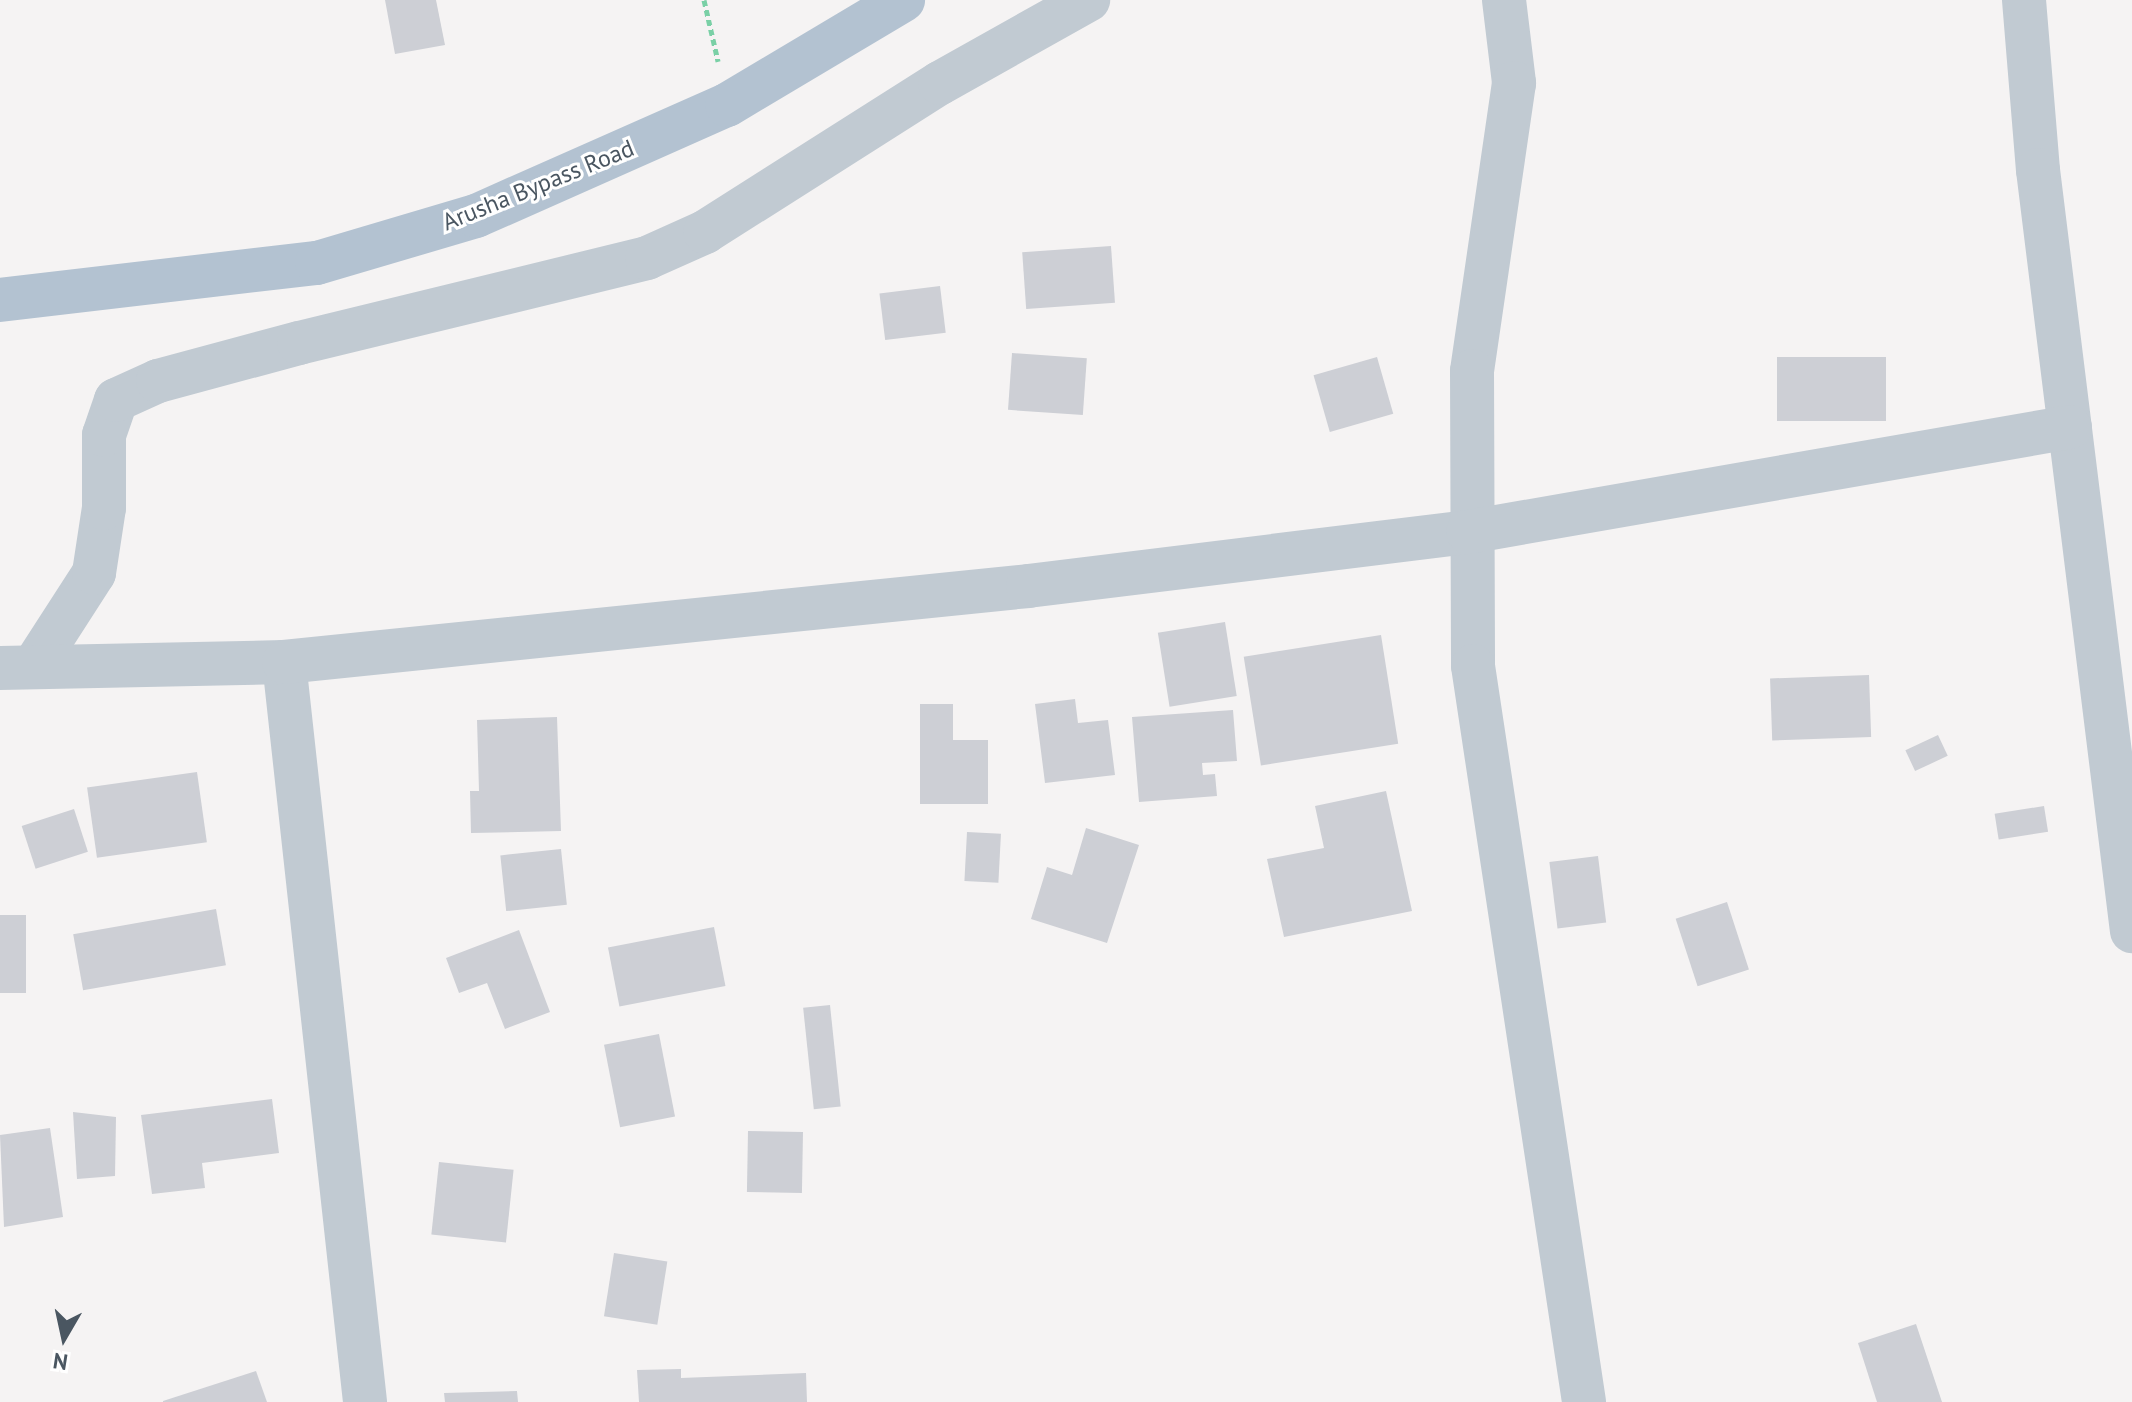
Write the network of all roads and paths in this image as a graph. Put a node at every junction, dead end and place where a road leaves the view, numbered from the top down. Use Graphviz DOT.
graph roads {
  1 [pos="704,0"];
  2 [pos="903,0"];
  3 [pos="1088,0"];
  4 [pos="1504,0"];
  5 [pos="2024,0"];
  6 [pos="727,105"];
  7 [pos="0,300"];
  8 [pos="2070,427"];
  9 [pos="1468,532"];
  10 [pos="284,662"];
  11 [pos="18,666"];
  12 [pos="2132,931"];
  13 [pos="365,1402"];
  14 [pos="1584,1402"];
  1 -- 6 [label="path"];
  2 -- 6 [label="main road, Arusha Bypass Road"];
  3 -- 11 [label="street"];
  4 -- 9 [label="street"];
  5 -- 8 [label="street"];
  6 -- 7 [label="main road, Arusha Bypass Road"];
  8 -- 9 [label="street"];
  8 -- 12 [label="street"];
  9 -- 10 [label="street"];
  9 -- 14 [label="street"];
  10 -- 11 [label="street"];
  10 -- 13 [label="street"];
}
